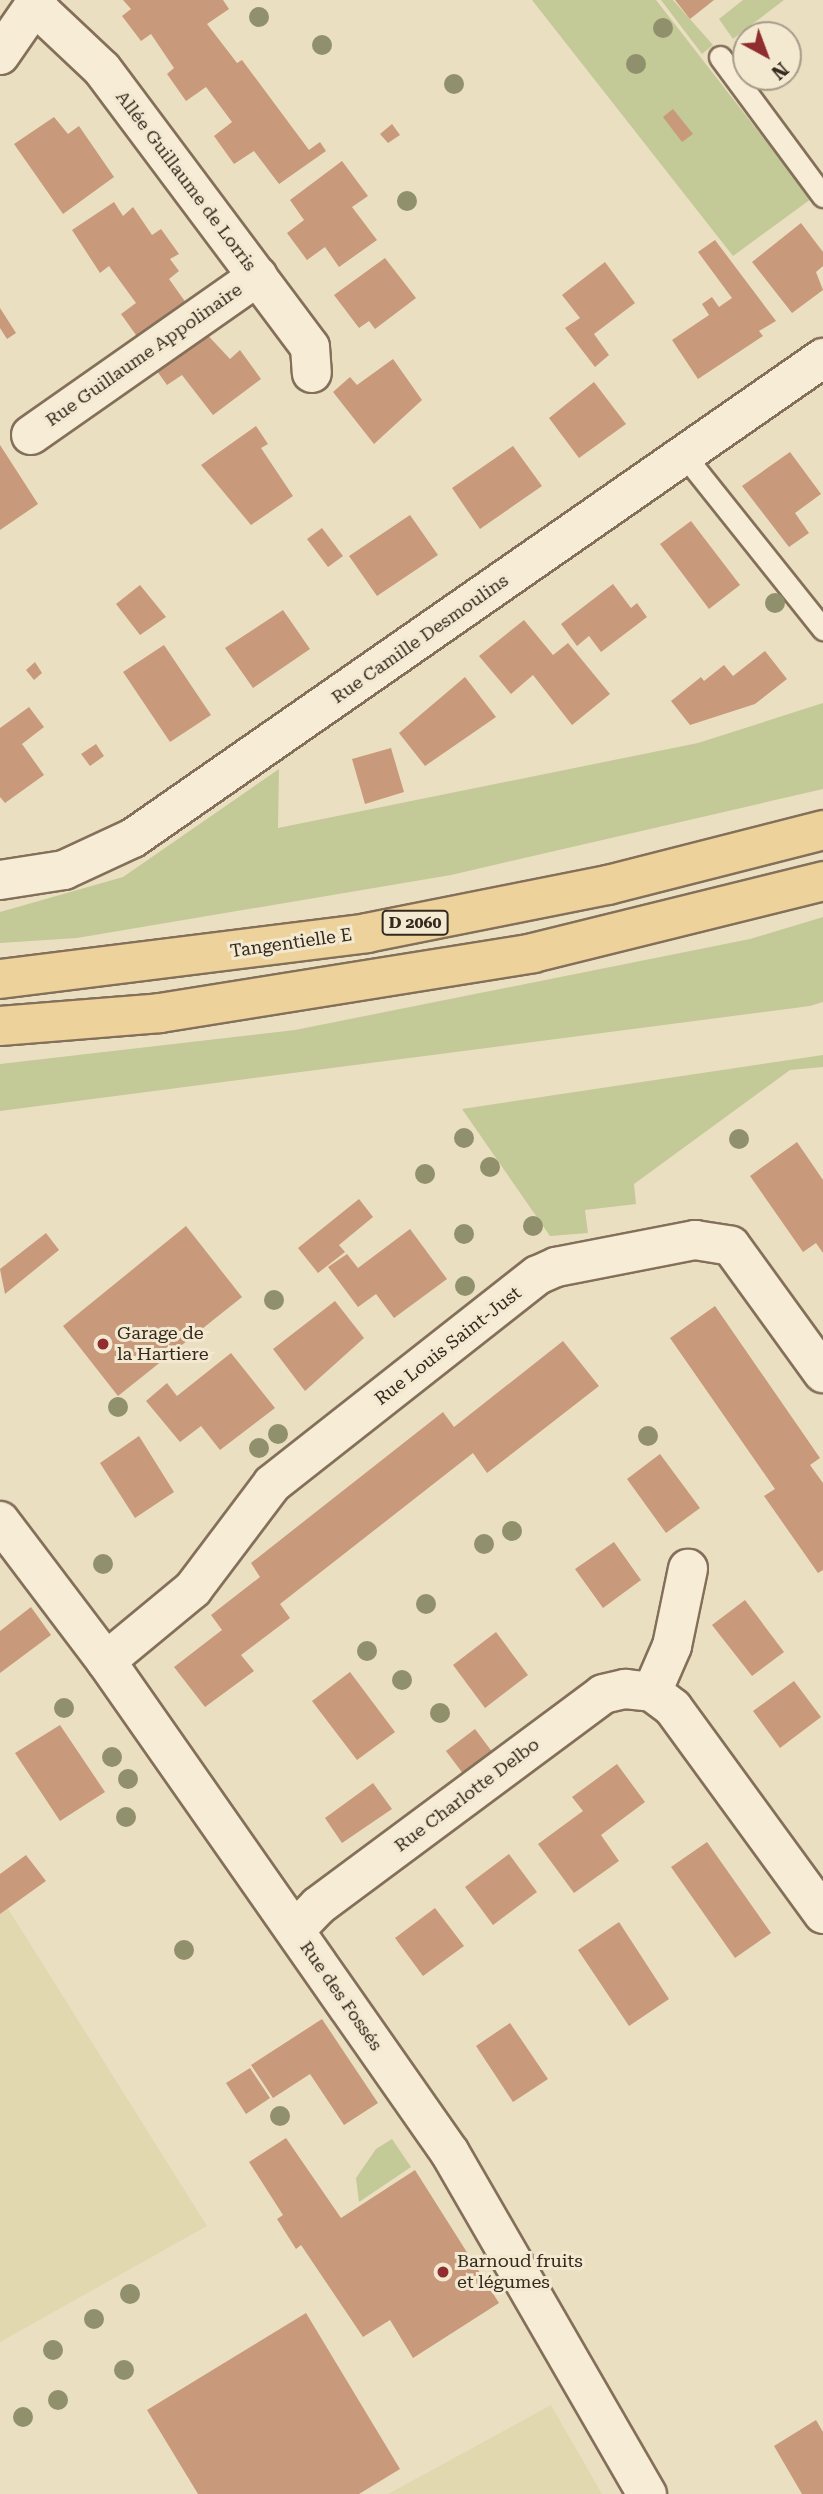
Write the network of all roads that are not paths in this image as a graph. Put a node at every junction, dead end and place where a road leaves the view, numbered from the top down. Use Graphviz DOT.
graph roads {
  1 [pos="36,2"];
  2 [pos="0,55"];
  3 [pos="720,57"];
  4 [pos="823,196"];
  5 [pos="258,276"];
  6 [pos="823,358"];
  7 [pos="312,373"];
  8 [pos="31,435"];
  9 [pos="684,455"];
  10 [pos="823,629"];
  11 [pos="823,830"];
  12 [pos="0,880"];
  13 [pos="823,881"];
  14 [pos="0,979"];
  15 [pos="0,1026"];
  16 [pos="823,1373"];
  17 [pos="0,1521"];
  18 [pos="688,1569"];
  19 [pos="106,1661"];
  20 [pos="652,1692"];
  21 [pos="823,1914"];
  22 [pos="295,1930"];
  23 [pos="647,2494"];
  1 -- 2 [label="street"];
  1 -- 5 [label="street, Allée Guillaume de Lorris"];
  3 -- 4 [label="lane"];
  5 -- 7 [label="street, Allée Guillaume de Lorris"];
  5 -- 8 [label="street, Rue Guillaume Appolinaire"];
  6 -- 9 [label="street, Rue Camille Desmoulins"];
  9 -- 10 [label="lane"];
  9 -- 12 [label="street, Rue Camille Desmoulins"];
  11 -- 14 [label="main road, Tangentielle E / D 2060"];
  13 -- 15 [label="main road"];
  16 -- 19 [label="street, Rue Louis Saint-Just"];
  17 -- 19 [label="street, Rue des Fossés"];
  18 -- 20 [label="street"];
  19 -- 22 [label="street, Rue des Fossés"];
  20 -- 21 [label="street"];
  20 -- 22 [label="street, Rue Charlotte Delbo"];
  22 -- 23 [label="street, Rue des Fossés"];
}
